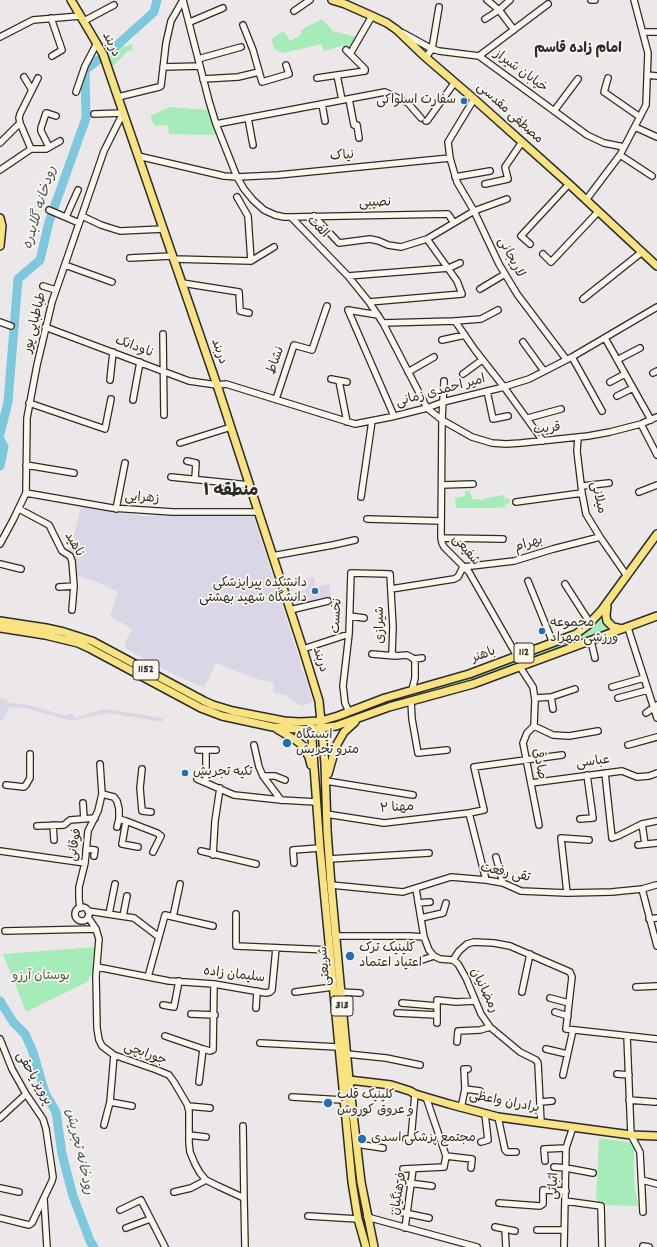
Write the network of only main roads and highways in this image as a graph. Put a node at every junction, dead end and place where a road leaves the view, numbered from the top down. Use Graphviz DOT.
graph roads {
  1 [pos="332,0"];
  2 [pos="72,1"];
  3 [pos="0,218"];
  4 [pos="0,246"];
  5 [pos="657,266"];
  6 [pos="657,534"];
  7 [pos="612,598"];
  8 [pos="657,616"];
  9 [pos="0,620"];
  10 [pos="0,628"];
  11 [pos="626,628"];
  12 [pos="361,717"];
  13 [pos="321,721"];
  14 [pos="311,722"];
  15 [pos="273,727"];
  16 [pos="322,729"];
  17 [pos="312,730"];
  18 [pos="314,764"];
  19 [pos="325,764"];
  20 [pos="314,777"];
  21 [pos="326,782"];
  22 [pos="349,1080"];
  23 [pos="657,1136"];
  24 [pos="366,1247"];
  25 [pos="374,1247"];
  1 -- 5 [label="main road, مصطفی مقدسی"];
  2 -- 13 [label="main road, دربند"];
  3 -- 4 [label="main road"];
  6 -- 7 [label="main road, باهنر / 112"];
  7 -- 11 [label="main road"];
  7 -- 13 [label="main road, باهنر / 112"];
  8 -- 11 [label="main road, باهنر"];
  9 -- 14 [label="main road, 1152"];
  10 -- 15 [label="main road, 1152"];
  11 -- 12 [label="main road, باهنر / 112"];
  12 -- 16 [label="main road, باهنر / 112"];
  12 -- 21 [label="main road"];
  13 -- 14 [label="main road, 1152"];
  13 -- 16 [label="main road, دربند"];
  14 -- 17 [label="main road, شریعتی"];
  15 -- 17 [label="main road, باهنر"];
  15 -- 20 [label="main road"];
  16 -- 17 [label="main road, باهنر"];
  16 -- 19 [label="main road, شریعتی / 313"];
  17 -- 18 [label="main road, شریعتی / 313"];
  18 -- 19 [label="main road"];
  18 -- 20 [label="main road, شریعتی / 313"];
  19 -- 21 [label="main road, شریعتی / 313"];
  20 -- 24 [label="main road, شریعتی / 313"];
  21 -- 22 [label="main road, شریعتی / 313"];
  22 -- 23 [label="main road, برادران واعظی"];
  22 -- 25 [label="main road, شریعتی / 313"];
}
